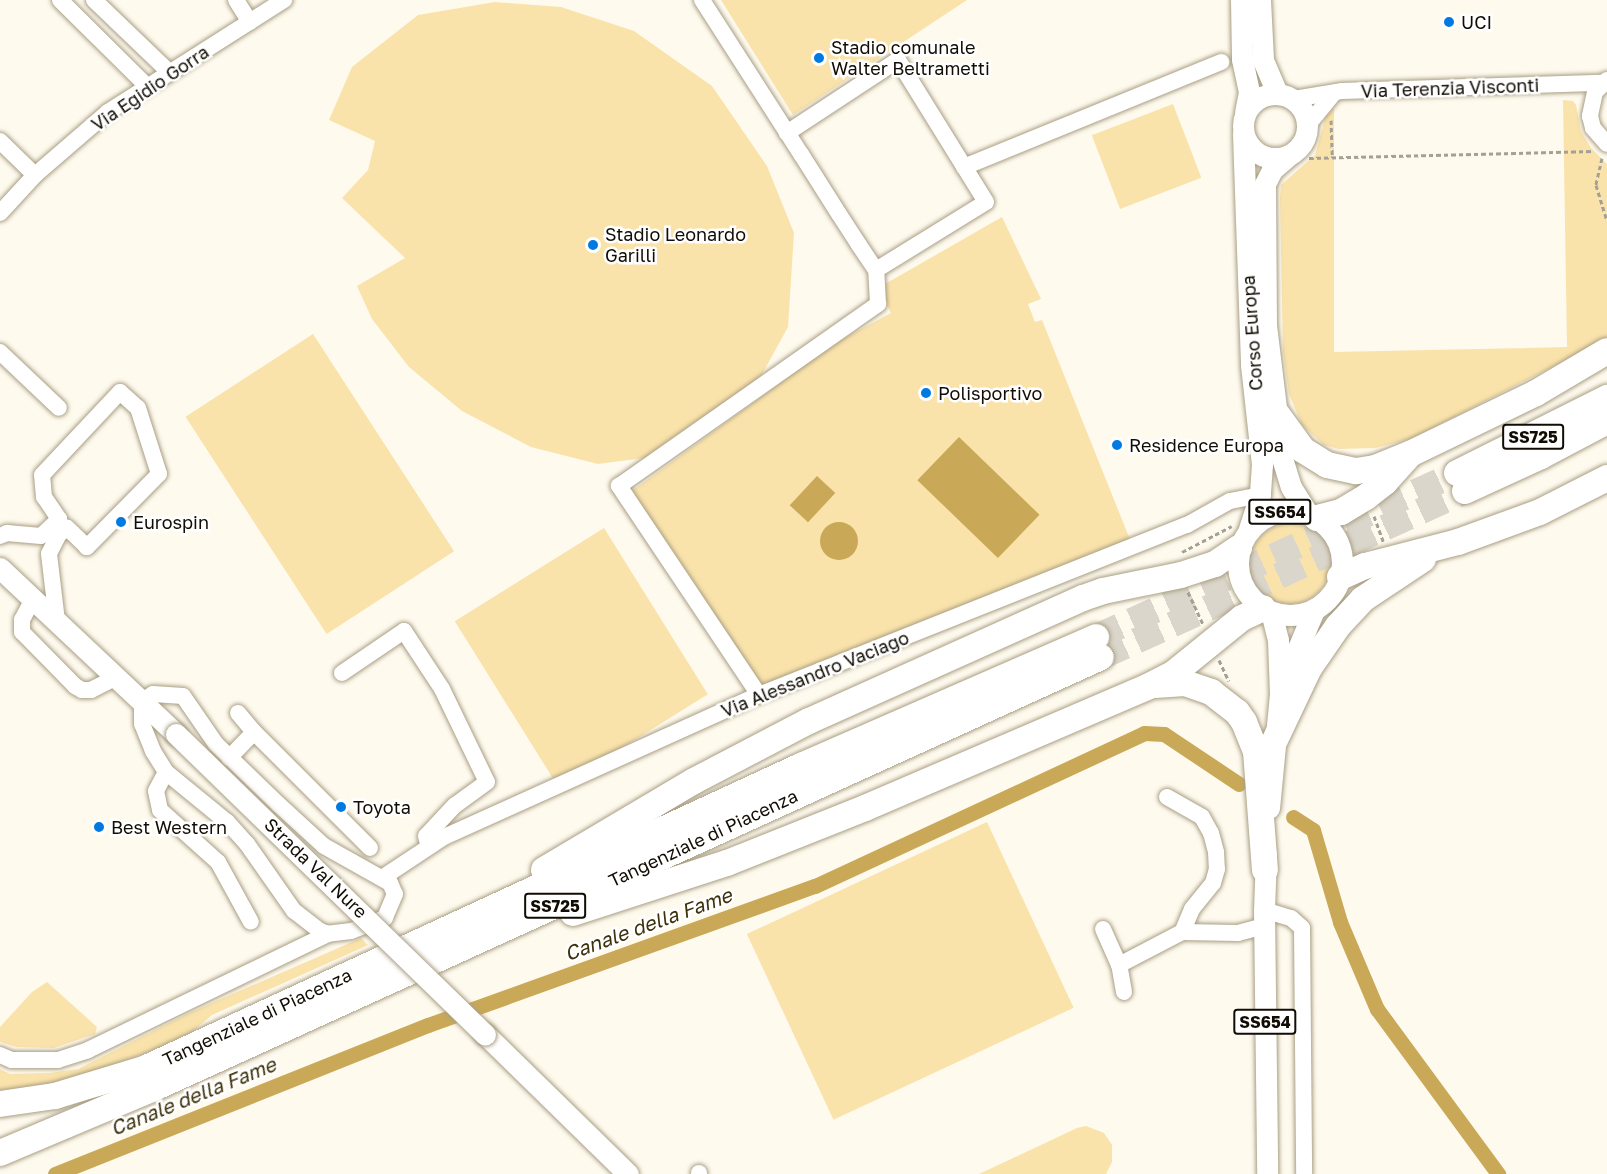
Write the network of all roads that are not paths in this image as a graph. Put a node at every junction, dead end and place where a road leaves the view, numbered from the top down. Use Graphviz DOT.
graph roads {
  1 [pos="60,0"];
  2 [pos="94,0"];
  3 [pos="236,0"];
  4 [pos="284,0"];
  5 [pos="702,0"];
  6 [pos="1241,0"];
  7 [pos="1260,0"];
  8 [pos="250,22"];
  9 [pos="1221,62"];
  10 [pos="169,72"];
  11 [pos="1605,81"];
  12 [pos="1566,84"];
  13 [pos="147,86"];
  14 [pos="1334,93"];
  15 [pos="1285,96"];
  16 [pos="1590,104"];
  17 [pos="1245,112"];
  18 [pos="1307,126"];
  19 [pos="788,133"];
  20 [pos="1243,134"];
  21 [pos="0,141"];
  22 [pos="1602,151"];
  23 [pos="1299,156"];
  24 [pos="964,167"];
  25 [pos="35,175"];
  26 [pos="0,213"];
  27 [pos="876,270"];
  28 [pos="1607,351"];
  29 [pos="0,352"];
  30 [pos="1607,398"];
  31 [pos="59,408"];
  32 [pos="1276,413"];
  33 [pos="1607,421"];
  34 [pos="1410,454"];
  35 [pos="1607,478"];
  36 [pos="1260,495"];
  37 [pos="1313,516"];
  38 [pos="0,536"];
  39 [pos="1244,538"];
  40 [pos="1458,542"];
  41 [pos="0,568"];
  42 [pos="1340,577"];
  43 [pos="33,599"];
  44 [pos="1267,610"];
  45 [pos="1314,610"];
  46 [pos="57,621"];
  47 [pos="1099,647"];
  48 [pos="342,673"];
  49 [pos="116,677"];
  50 [pos="1149,686"];
  51 [pos="1280,694"];
  52 [pos="759,695"];
  53 [pos="142,701"];
  54 [pos="238,713"];
  55 [pos="254,732"];
  56 [pos="1275,740"];
  57 [pos="229,758"];
  58 [pos="166,772"];
  59 [pos="1167,797"];
  60 [pos="429,847"];
  61 [pos="370,848"];
  62 [pos="1265,870"];
  63 [pos="382,878"];
  64 [pos="1264,918"];
  65 [pos="250,922"];
  66 [pos="1102,929"];
  67 [pos="1182,932"];
  68 [pos="328,934"];
  69 [pos="460,936"];
  70 [pos="1119,965"];
  71 [pos="1124,992"];
  72 [pos="0,1055"];
  73 [pos="0,1104"];
  74 [pos="4,1152"];
  75 [pos="628,1174"];
  76 [pos="1268,1174"];
  77 [pos="1304,1174"];
  1 -- 13 [label="street"];
  2 -- 10 [label="street"];
  3 -- 8 [label="street"];
  4 -- 8 [label="street, Via Egidio Gorra"];
  5 -- 19 [label="street"];
  6 -- 17 [label="main road"];
  7 -- 15 [label="main road"];
  8 -- 10 [label="street, Via Egidio Gorra"];
  9 -- 24 [label="street"];
  10 -- 13 [label="street, Via Egidio Gorra"];
  11 -- 12 [label="street, Via Terenzia Visconti"];
  11 -- 16 [label="street"];
  12 -- 14 [label="street, Via Terenzia Visconti"];
  12 -- 16 [label="street, Via Terenzia Visconti"];
  13 -- 25 [label="street, Via Egidio Gorra"];
  14 -- 15 [label="street, Via Terenzia Visconti"];
  14 -- 18 [label="street"];
  15 -- 17 [label="main road"];
  15 -- 18 [label="main road"];
  16 -- 22 [label="street"];
  17 -- 20 [label="main road"];
  18 -- 23 [label="main road"];
  19 -- 24 [label="street"];
  19 -- 27 [label="street"];
  20 -- 23 [label="main road"];
  20 -- 36 [label="main road, Corso Europa / SS654"];
  21 -- 25 [label="street"];
  23 -- 32 [label="main road, Corso Europa / SS654"];
  24 -- 27 [label="street"];
  25 -- 26 [label="street, Via Egidio Gorra"];
  27 -- 52 [label="street"];
  28 -- 34 [label="highway"];
  29 -- 31 [label="street"];
  30 -- 33 [label="highway, SS725"];
  32 -- 34 [label="highway"];
  32 -- 37 [label="main road, SS654"];
  34 -- 37 [label="highway"];
  35 -- 40 [label="highway"];
  36 -- 39 [label="main road, Corso Europa / SS654"];
  36 -- 52 [label="street, Via Alessandro Vaciago"];
  37 -- 39 [label="main road, SS654"];
  37 -- 42 [label="main road, SS654"];
  38 -- 46 [label="street"];
  39 -- 44 [label="main road, SS654"];
  39 -- 69 [label="highway"];
  40 -- 42 [label="highway"];
  40 -- 56 [label="highway"];
  41 -- 43 [label="main road, Strada Val Nure"];
  42 -- 45 [label="main road, SS654"];
  43 -- 46 [label="main road, Strada Val Nure"];
  43 -- 49 [label="street"];
  44 -- 45 [label="main road"];
  44 -- 50 [label="highway"];
  44 -- 51 [label="main road, SS654"];
  45 -- 51 [label="main road, SS654"];
  46 -- 49 [label="main road, Strada Val Nure"];
  47 -- 69 [label="highway, Tangenziale di Piacenza / SS725"];
  48 -- 60 [label="street"];
  49 -- 53 [label="main road, Strada Val Nure"];
  50 -- 62 [label="highway"];
  50 -- 69 [label="highway"];
  51 -- 56 [label="main road, SS654"];
  52 -- 60 [label="street, Via Alessandro Vaciago"];
  53 -- 57 [label="street"];
  53 -- 58 [label="street"];
  53 -- 75 [label="main road, Strada Val Nure, bridge"];
  54 -- 55 [label="street"];
  55 -- 57 [label="street"];
  55 -- 61 [label="street"];
  56 -- 62 [label="main road, SS654"];
  57 -- 63 [label="street"];
  58 -- 65 [label="street"];
  58 -- 68 [label="street"];
  59 -- 67 [label="street"];
  60 -- 63 [label="street, Via Alessandro Vaciago"];
  62 -- 64 [label="main road, SS654"];
  63 -- 68 [label="street"];
  64 -- 67 [label="street"];
  64 -- 76 [label="main road, SS654"];
  64 -- 77 [label="street"];
  66 -- 70 [label="street"];
  67 -- 70 [label="street"];
  68 -- 72 [label="street"];
  69 -- 73 [label="highway, Tangenziale di Piacenza / SS725"];
  69 -- 74 [label="highway, Tangenziale di Piacenza / SS725"];
  70 -- 71 [label="street"];
}
